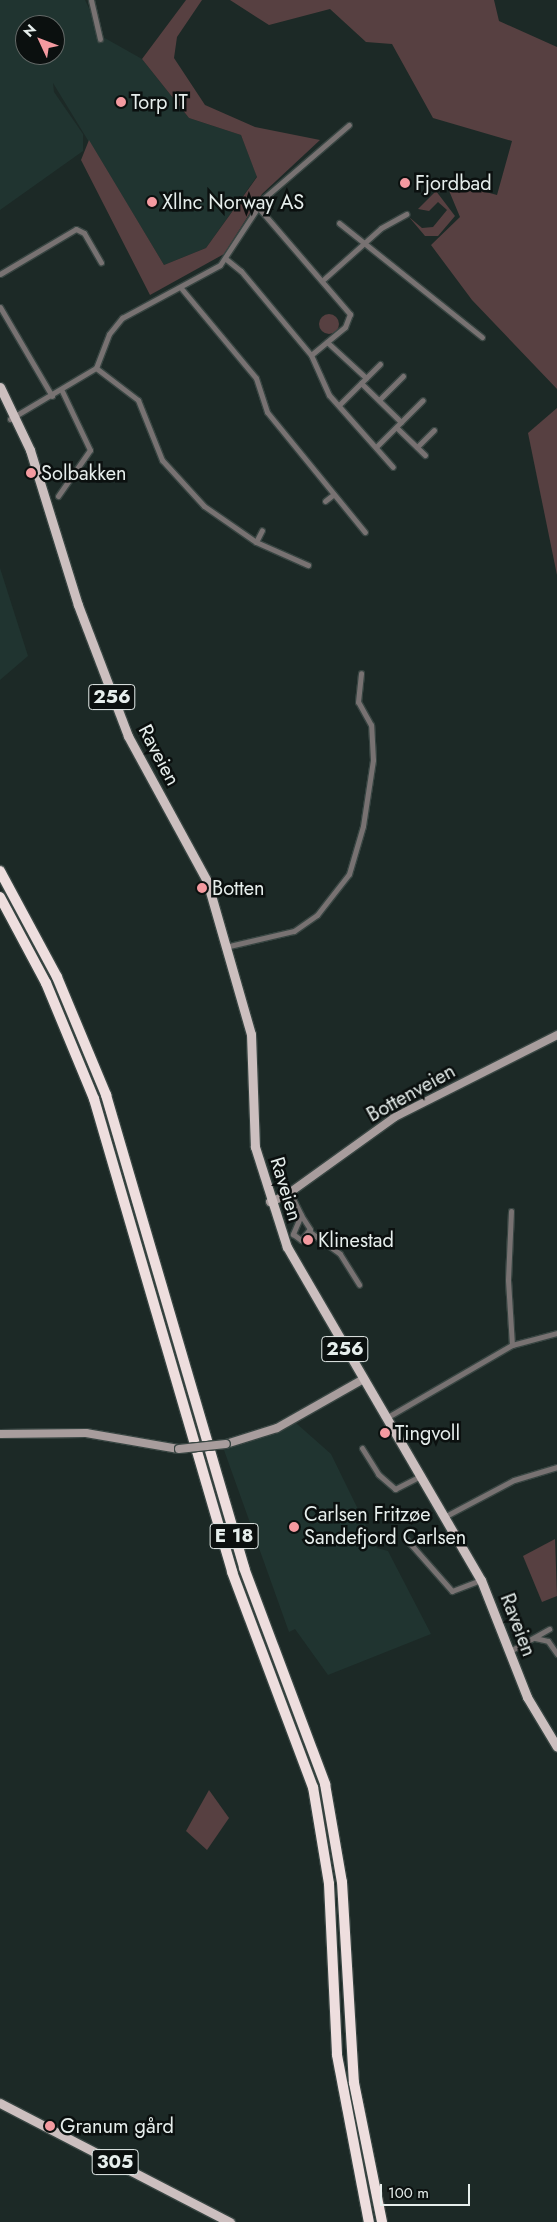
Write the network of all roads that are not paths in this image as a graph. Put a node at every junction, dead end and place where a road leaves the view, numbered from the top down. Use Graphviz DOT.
graph roads {
  1 [pos="91,0"];
  2 [pos="100,38"];
  3 [pos="349,125"];
  4 [pos="257,206"];
  5 [pos="406,214"];
  6 [pos="339,223"];
  7 [pos="362,246"];
  8 [pos="226,259"];
  9 [pos="101,262"];
  10 [pos="0,274"];
  11 [pos="324,279"];
  12 [pos="181,288"];
  13 [pos="0,307"];
  14 [pos="482,337"];
  15 [pos="327,342"];
  16 [pos="311,355"];
  17 [pos="380,364"];
  18 [pos="96,368"];
  19 [pos="403,376"];
  20 [pos="366,378"];
  21 [pos="361,383"];
  22 [pos="0,387"];
  23 [pos="62,391"];
  24 [pos="52,396"];
  25 [pos="0,399"];
  26 [pos="378,400"];
  27 [pos="423,400"];
  28 [pos="339,405"];
  29 [pos="12,418"];
  30 [pos="401,422"];
  31 [pos="397,428"];
  32 [pos="434,430"];
  33 [pos="417,447"];
  34 [pos="376,448"];
  35 [pos="425,455"];
  36 [pos="393,467"];
  37 [pos="334,494"];
  38 [pos="58,496"];
  39 [pos="325,501"];
  40 [pos="262,530"];
  41 [pos="365,532"];
  42 [pos="256,542"];
  43 [pos="308,566"];
  44 [pos="361,673"];
  45 [pos="0,871"];
  46 [pos="0,897"];
  47 [pos="225,947"];
  48 [pos="557,1036"];
  49 [pos="290,1193"];
  50 [pos="270,1202"];
  51 [pos="511,1211"];
  52 [pos="301,1215"];
  53 [pos="310,1232"];
  54 [pos="359,1284"];
  55 [pos="557,1333"];
  56 [pos="512,1345"];
  57 [pos="362,1380"];
  58 [pos="384,1419"];
  59 [pos="0,1434"];
  60 [pos="362,1448"];
  61 [pos="557,1467"];
  62 [pos="419,1478"];
  63 [pos="443,1517"];
  64 [pos="407,1540"];
  65 [pos="481,1580"];
  66 [pos="549,1629"];
  67 [pos="534,1638"];
  68 [pos="510,1651"];
  69 [pos="557,1654"];
  70 [pos="557,1746"];
  71 [pos="0,2103"];
  72 [pos="230,2222"];
  73 [pos="369,2222"];
  74 [pos="382,2222"];
  1 -- 2 [label="street"];
  3 -- 4 [label="street"];
  4 -- 8 [label="street"];
  4 -- 11 [label="street"];
  5 -- 7 [label="street"];
  6 -- 7 [label="street"];
  7 -- 11 [label="street"];
  7 -- 14 [label="street"];
  8 -- 12 [label="street"];
  8 -- 16 [label="street"];
  9 -- 10 [label="street"];
  11 -- 15 [label="street"];
  12 -- 18 [label="street"];
  12 -- 37 [label="street"];
  13 -- 24 [label="street"];
  15 -- 16 [label="street"];
  15 -- 20 [label="street"];
  16 -- 28 [label="street"];
  17 -- 20 [label="street"];
  18 -- 23 [label="street"];
  18 -- 42 [label="street"];
  19 -- 26 [label="street"];
  20 -- 21 [label="street"];
  21 -- 26 [label="street"];
  21 -- 28 [label="street"];
  22 -- 29 [label="main road, Raveien / 256"];
  23 -- 24 [label="street"];
  23 -- 38 [label="street"];
  24 -- 29 [label="street"];
  25 -- 29 [label="main road, Raveien / 256"];
  26 -- 30 [label="street"];
  27 -- 30 [label="street"];
  28 -- 34 [label="street"];
  29 -- 47 [label="main road, Raveien / 256"];
  30 -- 31 [label="street"];
  31 -- 33 [label="street"];
  31 -- 34 [label="street"];
  32 -- 33 [label="street"];
  33 -- 35 [label="street"];
  34 -- 36 [label="street"];
  37 -- 39 [label="street"];
  37 -- 41 [label="street"];
  40 -- 42 [label="street"];
  42 -- 43 [label="street"];
  44 -- 47 [label="street"];
  45 -- 74 [label="highway, E 18"];
  46 -- 73 [label="highway, E 18"];
  47 -- 50 [label="main road, Raveien / 256"];
  48 -- 49 [label="main road, Bottenveien"];
  49 -- 50 [label="main road, Bottenveien"];
  49 -- 52 [label="street"];
  50 -- 57 [label="main road, Raveien / 256"];
  51 -- 56 [label="street"];
  52 -- 53 [label="street"];
  52 -- 53 [label="street"];
  53 -- 54 [label="street"];
  55 -- 56 [label="street"];
  56 -- 58 [label="street"];
  57 -- 58 [label="main road, Raveien / 256"];
  57 -- 59 [label="main road, bridge"];
  58 -- 62 [label="main road, Raveien / 256"];
  60 -- 62 [label="street"];
  61 -- 63 [label="street"];
  62 -- 63 [label="main road, Raveien / 256"];
  63 -- 65 [label="main road, Raveien / 256"];
  64 -- 65 [label="street"];
  65 -- 68 [label="main road, Raveien / 256"];
  66 -- 67 [label="street"];
  67 -- 68 [label="street"];
  67 -- 69 [label="street"];
  68 -- 70 [label="main road, Raveien / 256"];
  71 -- 72 [label="main road, 305"];
}
